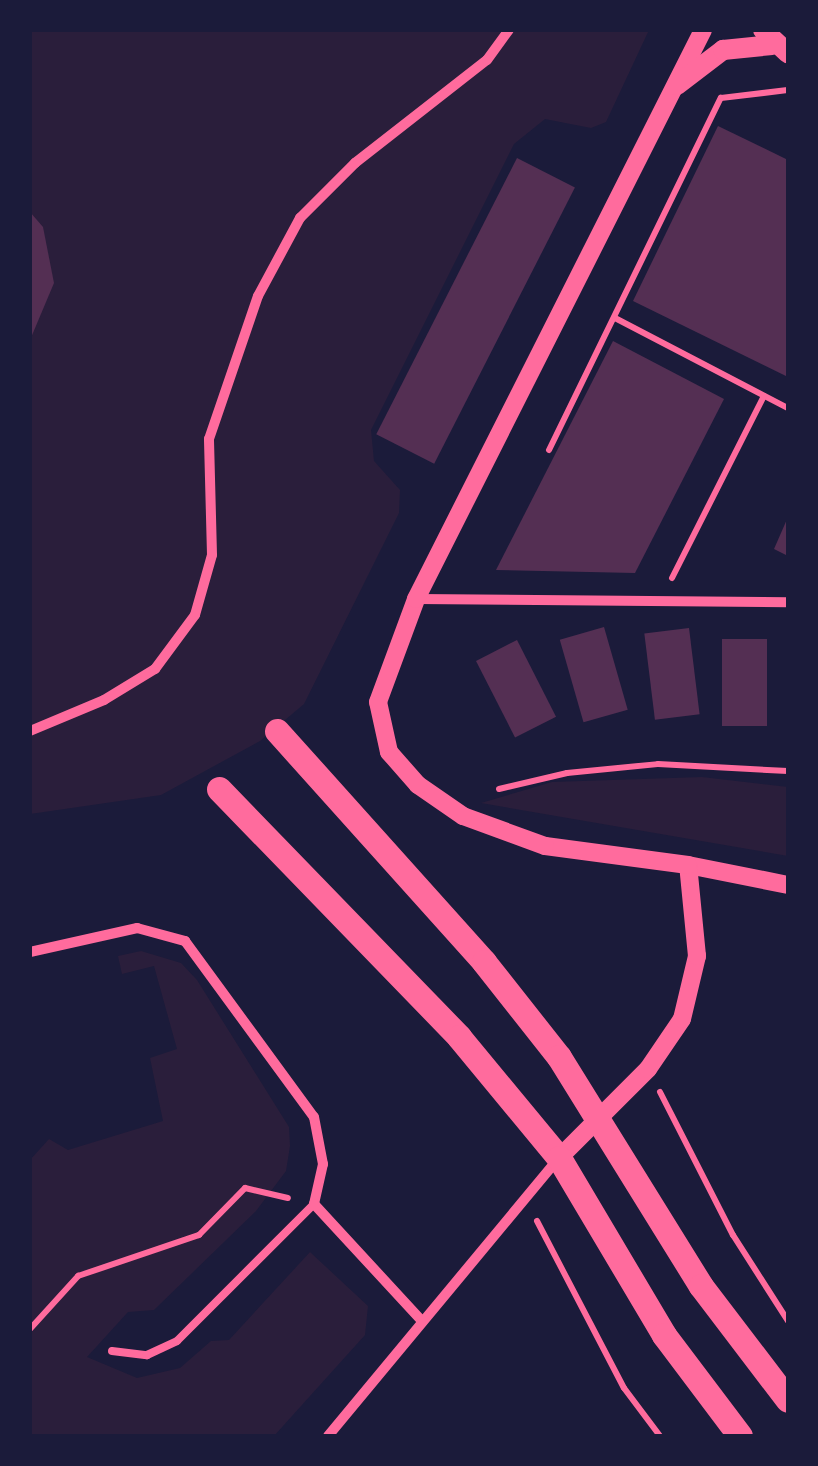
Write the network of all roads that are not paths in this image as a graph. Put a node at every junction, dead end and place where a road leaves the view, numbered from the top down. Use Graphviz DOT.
graph roads {
  1 [pos="509,30"];
  2 [pos="703,30"];
  3 [pos="774,42"];
  4 [pos="677,85"];
  5 [pos="416,598"];
  6 [pos="788,602"];
  7 [pos="30,730"];
  8 [pos="277,731"];
  9 [pos="219,789"];
  10 [pos="688,865"];
  11 [pos="788,885"];
  12 [pos="30,952"];
  13 [pos="598,1118"];
  14 [pos="560,1158"];
  15 [pos="314,1204"];
  16 [pos="421,1320"];
  17 [pos="112,1351"];
  18 [pos="788,1400"];
  19 [pos="328,1436"];
  20 [pos="740,1436"];
  1 -- 7 [label="street"];
  2 -- 4 [label="street"];
  3 -- 4 [label="main road"];
  4 -- 5 [label="street"];
  5 -- 6 [label="street"];
  5 -- 10 [label="street"];
  8 -- 13 [label="main road"];
  9 -- 14 [label="main road"];
  10 -- 11 [label="street"];
  10 -- 13 [label="street"];
  12 -- 15 [label="street"];
  13 -- 14 [label="street"];
  13 -- 18 [label="main road"];
  14 -- 16 [label="street"];
  14 -- 20 [label="main road"];
  15 -- 16 [label="street"];
  15 -- 17 [label="lane"];
  16 -- 19 [label="street"];
}
